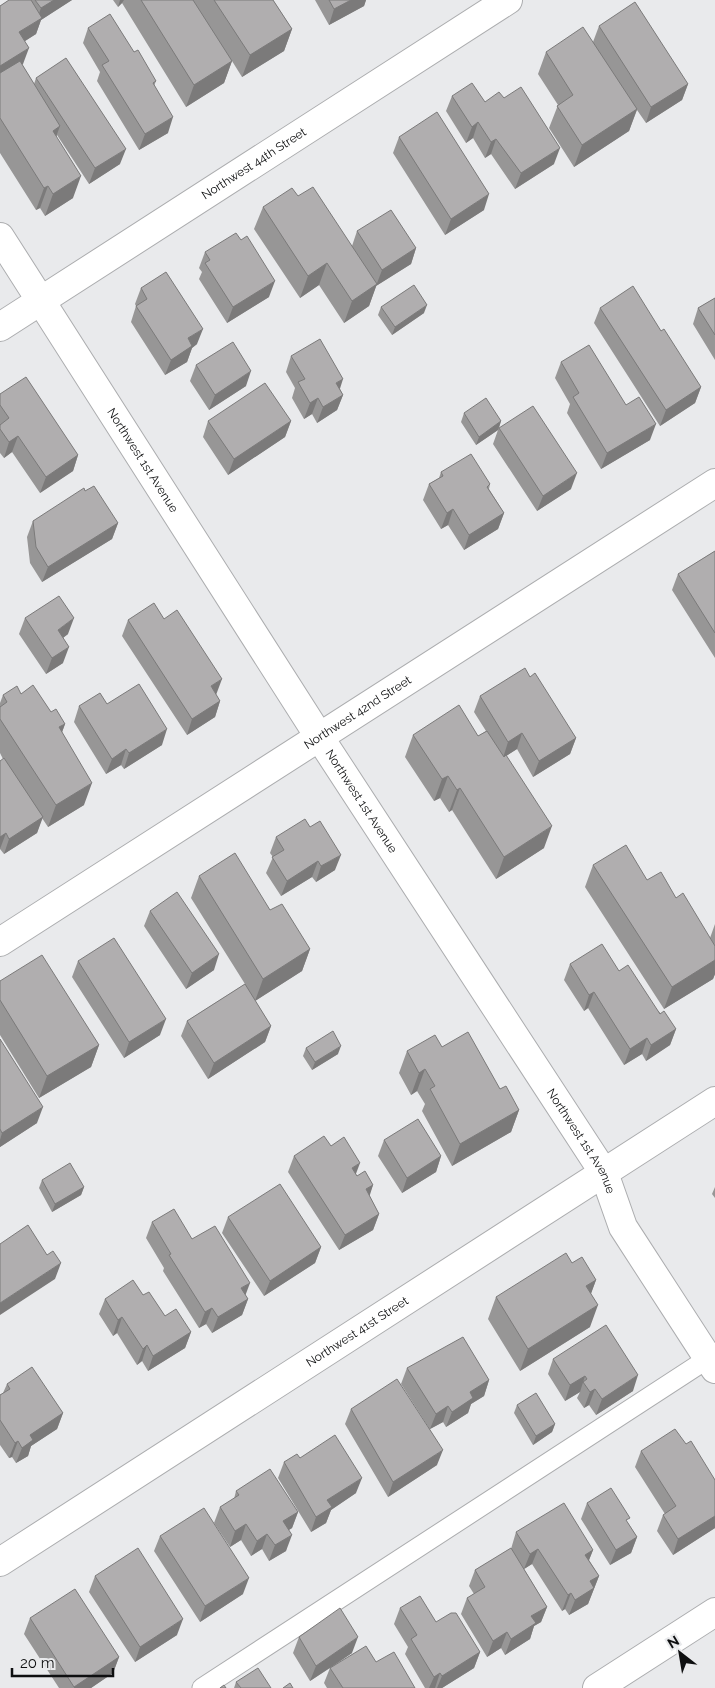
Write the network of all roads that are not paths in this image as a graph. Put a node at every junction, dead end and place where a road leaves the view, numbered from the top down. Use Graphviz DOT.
graph roads {
  1 [pos="508,0"];
  2 [pos="0,237"];
  3 [pos="41,301"];
  4 [pos="0,327"];
  5 [pos="715,483"];
  6 [pos="320,738"];
  7 [pos="0,942"];
  8 [pos="715,1101"];
  9 [pos="604,1173"];
  10 [pos="713,1361"];
  11 [pos="0,1562"];
  12 [pos="715,1612"];
  13 [pos="202,1688"];
  14 [pos="597,1688"];
  1 -- 3 [label="street, Northwest 44th Street"];
  2 -- 3 [label="street, Northwest 1st Avenue"];
  3 -- 4 [label="street, Northwest 44th Street"];
  3 -- 6 [label="street, Northwest 1st Avenue"];
  5 -- 6 [label="street, Northwest 42nd Street"];
  6 -- 7 [label="street, Northwest 42nd Street"];
  6 -- 9 [label="street, Northwest 1st Avenue"];
  8 -- 9 [label="street, Northwest 41st Street"];
  9 -- 10 [label="street, Northwest 1st Avenue"];
  9 -- 11 [label="street, Northwest 41st Street"];
  10 -- 13 [label="lane"];
  12 -- 14 [label="street"];
}
